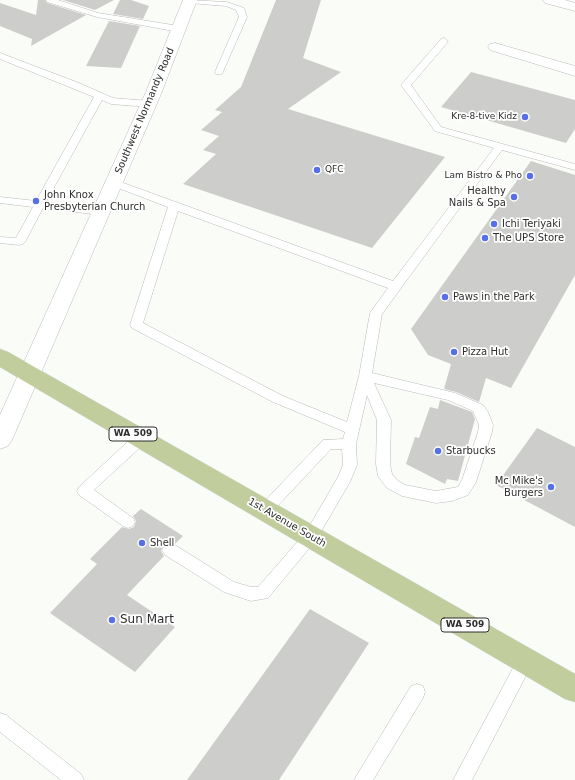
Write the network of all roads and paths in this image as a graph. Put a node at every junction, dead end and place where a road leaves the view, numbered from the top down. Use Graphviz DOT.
graph roads {
  1 [pos="50,0"];
  2 [pos="189,0"];
  3 [pos="550,0"];
  4 [pos="575,7"];
  5 [pos="178,30"];
  6 [pos="444,41"];
  7 [pos="495,47"];
  8 [pos="0,56"];
  9 [pos="575,71"];
  10 [pos="219,72"];
  11 [pos="99,97"];
  12 [pos="149,104"];
  13 [pos="500,146"];
  14 [pos="575,166"];
  15 [pos="114,183"];
  16 [pos="0,200"];
  17 [pos="40,205"];
  18 [pos="174,206"];
  19 [pos="101,212"];
  20 [pos="0,240"];
  21 [pos="395,286"];
  22 [pos="0,357"];
  23 [pos="29,374"];
  24 [pos="365,376"];
  25 [pos="352,428"];
  26 [pos="141,438"];
  27 [pos="0,440"];
  28 [pos="350,444"];
  29 [pos="265,510"];
  30 [pos="128,522"];
  31 [pos="311,536"];
  32 [pos="170,550"];
  33 [pos="526,660"];
  34 [pos="575,689"];
  35 [pos="417,692"];
  36 [pos="0,721"];
  37 [pos="75,780"];
  38 [pos="363,780"];
  39 [pos="462,780"];
  1 -- 5 [label="lane"];
  2 -- 5 [label="street, Southwest Normandy Road"];
  2 -- 10 [label="lane"];
  3 -- 4 [label="street"];
  5 -- 12 [label="street, Southwest Normandy Road"];
  6 -- 13 [label="lane"];
  7 -- 9 [label="street"];
  8 -- 11 [label="lane"];
  11 -- 12 [label="lane"];
  11 -- 17 [label="lane"];
  12 -- 15 [label="street, Southwest Normandy Road"];
  13 -- 14 [label="lane"];
  13 -- 21 [label="lane"];
  15 -- 18 [label="lane"];
  15 -- 19 [label="street, Southwest Normandy Road"];
  16 -- 17 [label="lane"];
  17 -- 19 [label="lane"];
  17 -- 20 [label="lane"];
  18 -- 21 [label="lane"];
  18 -- 25 [label="lane"];
  19 -- 23 [label="street, Southwest Normandy Road"];
  21 -- 24 [label="lane"];
  22 -- 23 [label="main road, 1st Avenue South / WA 509"];
  23 -- 26 [label="main road, 1st Avenue South / WA 509"];
  23 -- 27 [label="street, Southwest Normandy Road"];
  24 -- 24 [label="lane"];
  24 -- 25 [label="lane"];
  25 -- 28 [label="lane"];
  26 -- 29 [label="main road, 1st Avenue South / WA 509"];
  26 -- 30 [label="lane"];
  28 -- 29 [label="lane"];
  28 -- 31 [label="lane"];
  29 -- 31 [label="main road, 1st Avenue South / WA 509"];
  31 -- 32 [label="lane"];
  31 -- 33 [label="main road, 1st Avenue South / WA 509"];
  33 -- 34 [label="main road, 1st Avenue South / WA 509"];
  33 -- 39 [label="lane"];
  35 -- 38 [label="lane"];
  36 -- 37 [label="lane"];
}
